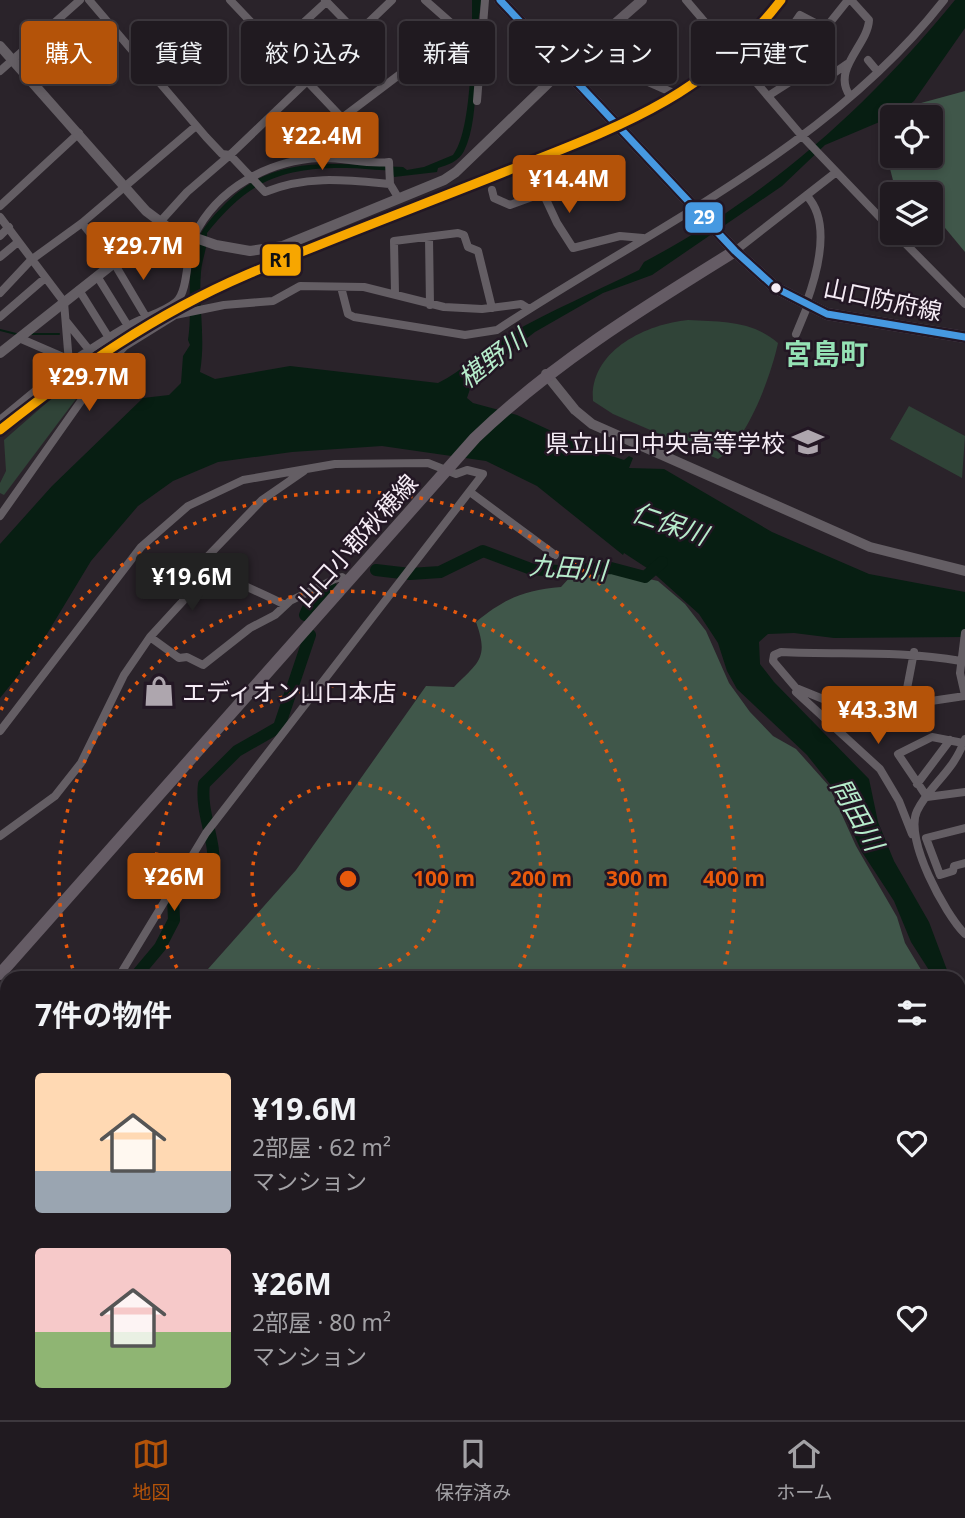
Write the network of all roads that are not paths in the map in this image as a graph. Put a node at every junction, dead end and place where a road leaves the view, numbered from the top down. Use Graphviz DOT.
graph roads {
  1 [pos="80,0"];
  2 [pos="89,0"];
  3 [pos="230,0"];
  4 [pos="392,0"];
  5 [pos="425,0"];
  6 [pos="485,0"];
  7 [pos="500,0"];
  8 [pos="642,0"];
  9 [pos="686,0"];
  10 [pos="849,0"];
  11 [pos="944,0"];
  12 [pos="325,1"];
  13 [pos="250,21"];
  14 [pos="305,21"];
  15 [pos="345,21"];
  16 [pos="370,21"];
  17 [pos="449,21"];
  18 [pos="519,21"];
  19 [pos="618,21"];
  20 [pos="793,21"];
  21 [pos="812,21"];
  22 [pos="832,21"];
  23 [pos="0,46"];
  24 [pos="13,60"];
  25 [pos="868,60"];
  26 [pos="847,64"];
  27 [pos="0,71"];
  28 [pos="835,72"];
  29 [pos="878,72"];
  30 [pos="399,76"];
  31 [pos="303,84"];
  32 [pos="309,84"];
  33 [pos="547,84"];
  34 [pos="577,84"];
  35 [pos="653,84"];
  36 [pos="786,84"];
  37 [pos="671,92"];
  38 [pos="768,96"];
  39 [pos="850,96"];
  40 [pos="477,101"];
  41 [pos="196,126"];
  42 [pos="79,134"];
  43 [pos="802,137"];
  44 [pos="230,155"];
  45 [pos="834,172"];
  46 [pos="251,178"];
  47 [pos="390,184"];
  48 [pos="124,187"];
  49 [pos="492,190"];
  50 [pos="807,195"];
  51 [pos="399,199"];
  52 [pos="0,206"];
  53 [pos="696,209"];
  54 [pos="0,217"];
  55 [pos="880,218"];
  56 [pos="82,223"];
  57 [pos="159,223"];
  58 [pos="9,227"];
  59 [pos="0,236"];
  60 [pos="194,237"];
  61 [pos="429,237"];
  62 [pos="643,238"];
  63 [pos="18,242"];
  64 [pos="907,245"];
  65 [pos="730,246"];
  66 [pos="0,257"];
  67 [pos="30,260"];
  68 [pos="114,263"];
  69 [pos="97,276"];
  70 [pos="44,279"];
  71 [pos="341,287"];
  72 [pos="79,290"];
  73 [pos="0,293"];
  74 [pos="395,293"];
  75 [pos="64,302"];
  76 [pos="176,302"];
  77 [pos="965,304"];
  78 [pos="430,305"];
  79 [pos="807,305"];
  80 [pos="492,308"];
  81 [pos="529,309"];
  82 [pos="183,313"];
  83 [pos="0,317"];
  84 [pos="146,317"];
  85 [pos="66,321"];
  86 [pos="128,326"];
  87 [pos="796,334"];
  88 [pos="965,337"];
  89 [pos="19,338"];
  90 [pos="109,338"];
  91 [pos="90,351"];
  92 [pos="0,353"];
  93 [pos="69,363"];
  94 [pos="546,374"];
  95 [pos="0,421"];
  96 [pos="310,468"];
  97 [pos="448,469"];
  98 [pos="470,492"];
  99 [pos="0,516"];
  100 [pos="555,555"];
  101 [pos="203,564"];
  102 [pos="965,571"];
  103 [pos="348,580"];
  104 [pos="285,604"];
  105 [pos="965,633"];
  106 [pos="149,637"];
  107 [pos="914,652"];
  108 [pos="961,659"];
  109 [pos="963,673"];
  110 [pos="796,688"];
  111 [pos="965,695"];
  112 [pos="905,699"];
  113 [pos="0,731"];
  114 [pos="950,740"];
  115 [pos="964,741"];
  116 [pos="917,785"];
  117 [pos="965,792"];
  118 [pos="927,797"];
  119 [pos="965,828"];
  120 [pos="0,836"];
  121 [pos="916,836"];
  122 [pos="965,863"];
  123 [pos="965,934"];
  124 [pos="3,971"];
  125 [pos="122,971"];
  1 -- 24 [label="street"];
  2 -- 41 [label="street"];
  3 -- 13 [label="street"];
  4 -- 16 [label="street"];
  5 -- 17 [label="street"];
  6 -- 40 [label="street"];
  7 -- 18 [label="main road, 山口防府線"];
  8 -- 19 [label="main road"];
  9 -- 38 [label="street"];
  10 -- 22 [label="street"];
  10 -- 26 [label="street"];
  11 -- 29 [label="street"];
  12 -- 14 [label="street"];
  12 -- 15 [label="street"];
  20 -- 21 [label="street"];
  23 -- 24 [label="street"];
  24 -- 27 [label="street"];
  24 -- 42 [label="street"];
  25 -- 29 [label="street"];
  26 -- 28 [label="street"];
  26 -- 39 [label="street"];
  29 -- 39 [label="street"];
  30 -- 32 [label="street"];
  31 -- 44 [label="street"];
  33 -- 51 [label="street"];
  34 -- 53 [label="main road, 山口防府線"];
  35 -- 37 [label="street"];
  36 -- 38 [label="street"];
  38 -- 43 [label="street"];
  39 -- 43 [label="street"];
  41 -- 44 [label="street"];
  41 -- 48 [label="street"];
  42 -- 48 [label="street"];
  42 -- 52 [label="street"];
  43 -- 45 [label="street"];
  43 -- 53 [label="street"];
  44 -- 46 [label="street"];
  44 -- 57 [label="street"];
  45 -- 50 [label="street"];
  45 -- 55 [label="street"];
  46 -- 47 [label="street"];
  46 -- 47 [label="street"];
  46 -- 60 [label="street"];
  47 -- 51 [label="street"];
  48 -- 56 [label="street"];
  48 -- 57 [label="street"];
  49 -- 62 [label="street"];
  50 -- 65 [label="street"];
  50 -- 79 [label="street"];
  51 -- 60 [label="street"];
  53 -- 62 [label="street"];
  53 -- 65 [label="main road, 山口防府線"];
  54 -- 58 [label="street"];
  56 -- 67 [label="street"];
  56 -- 68 [label="street"];
  57 -- 60 [label="street"];
  57 -- 68 [label="street"];
  58 -- 59 [label="street"];
  58 -- 63 [label="street"];
  60 -- 76 [label="street"];
  61 -- 74 [label="street"];
  61 -- 78 [label="street"];
  61 -- 80 [label="street"];
  62 -- 81 [label="street"];
  63 -- 66 [label="street"];
  63 -- 67 [label="street"];
  64 -- 77 [label="street"];
  65 -- 79 [label="main road, 山口防府線"];
  65 -- 94 [label="main road, 山口小郡秋穂線"];
  67 -- 70 [label="street"];
  67 -- 73 [label="street"];
  68 -- 69 [label="street"];
  68 -- 84 [label="street"];
  69 -- 72 [label="street"];
  69 -- 86 [label="street"];
  70 -- 75 [label="street"];
  70 -- 83 [label="street"];
  71 -- 74 [label="street"];
  71 -- 81 [label="street"];
  71 -- 82 [label="street"];
  72 -- 75 [label="street"];
  72 -- 90 [label="street"];
  74 -- 78 [label="street"];
  75 -- 85 [label="street"];
  75 -- 89 [label="street"];
  76 -- 82 [label="street"];
  76 -- 84 [label="street"];
  78 -- 80 [label="street"];
  79 -- 87 [label="street"];
  79 -- 88 [label="main road, 山口防府線"];
  80 -- 81 [label="street"];
  82 -- 99 [label="street"];
  84 -- 86 [label="street"];
  85 -- 91 [label="street"];
  85 -- 93 [label="street"];
  86 -- 90 [label="street"];
  89 -- 92 [label="street"];
  89 -- 93 [label="street"];
  90 -- 91 [label="street"];
  91 -- 93 [label="street"];
  93 -- 95 [label="street"];
  94 -- 97 [label="main road, 山口小郡秋穂線"];
  94 -- 102 [label="street"];
  96 -- 97 [label="street"];
  96 -- 101 [label="street"];
  96 -- 113 [label="street"];
  97 -- 98 [label="street"];
  97 -- 103 [label="main road, 山口小郡秋穂線"];
  98 -- 100 [label="street"];
  98 -- 125 [label="street"];
  101 -- 104 [label="street"];
  101 -- 106 [label="street"];
  103 -- 104 [label="street"];
  103 -- 124 [label="main road, 山口小郡秋穂線"];
  104 -- 106 [label="street"];
  105 -- 108 [label="street"];
  106 -- 120 [label="street"];
  107 -- 108 [label="street"];
  107 -- 110 [label="street"];
  107 -- 112 [label="street"];
  108 -- 109 [label="street"];
  109 -- 111 [label="street"];
  110 -- 112 [label="street"];
  110 -- 121 [label="street"];
  111 -- 112 [label="street"];
  114 -- 115 [label="street"];
  114 -- 116 [label="street"];
  114 -- 116 [label="street"];
  115 -- 118 [label="street"];
  116 -- 118 [label="street"];
  117 -- 118 [label="street"];
  118 -- 121 [label="street"];
  119 -- 122 [label="street"];
  121 -- 123 [label="street"];
}
